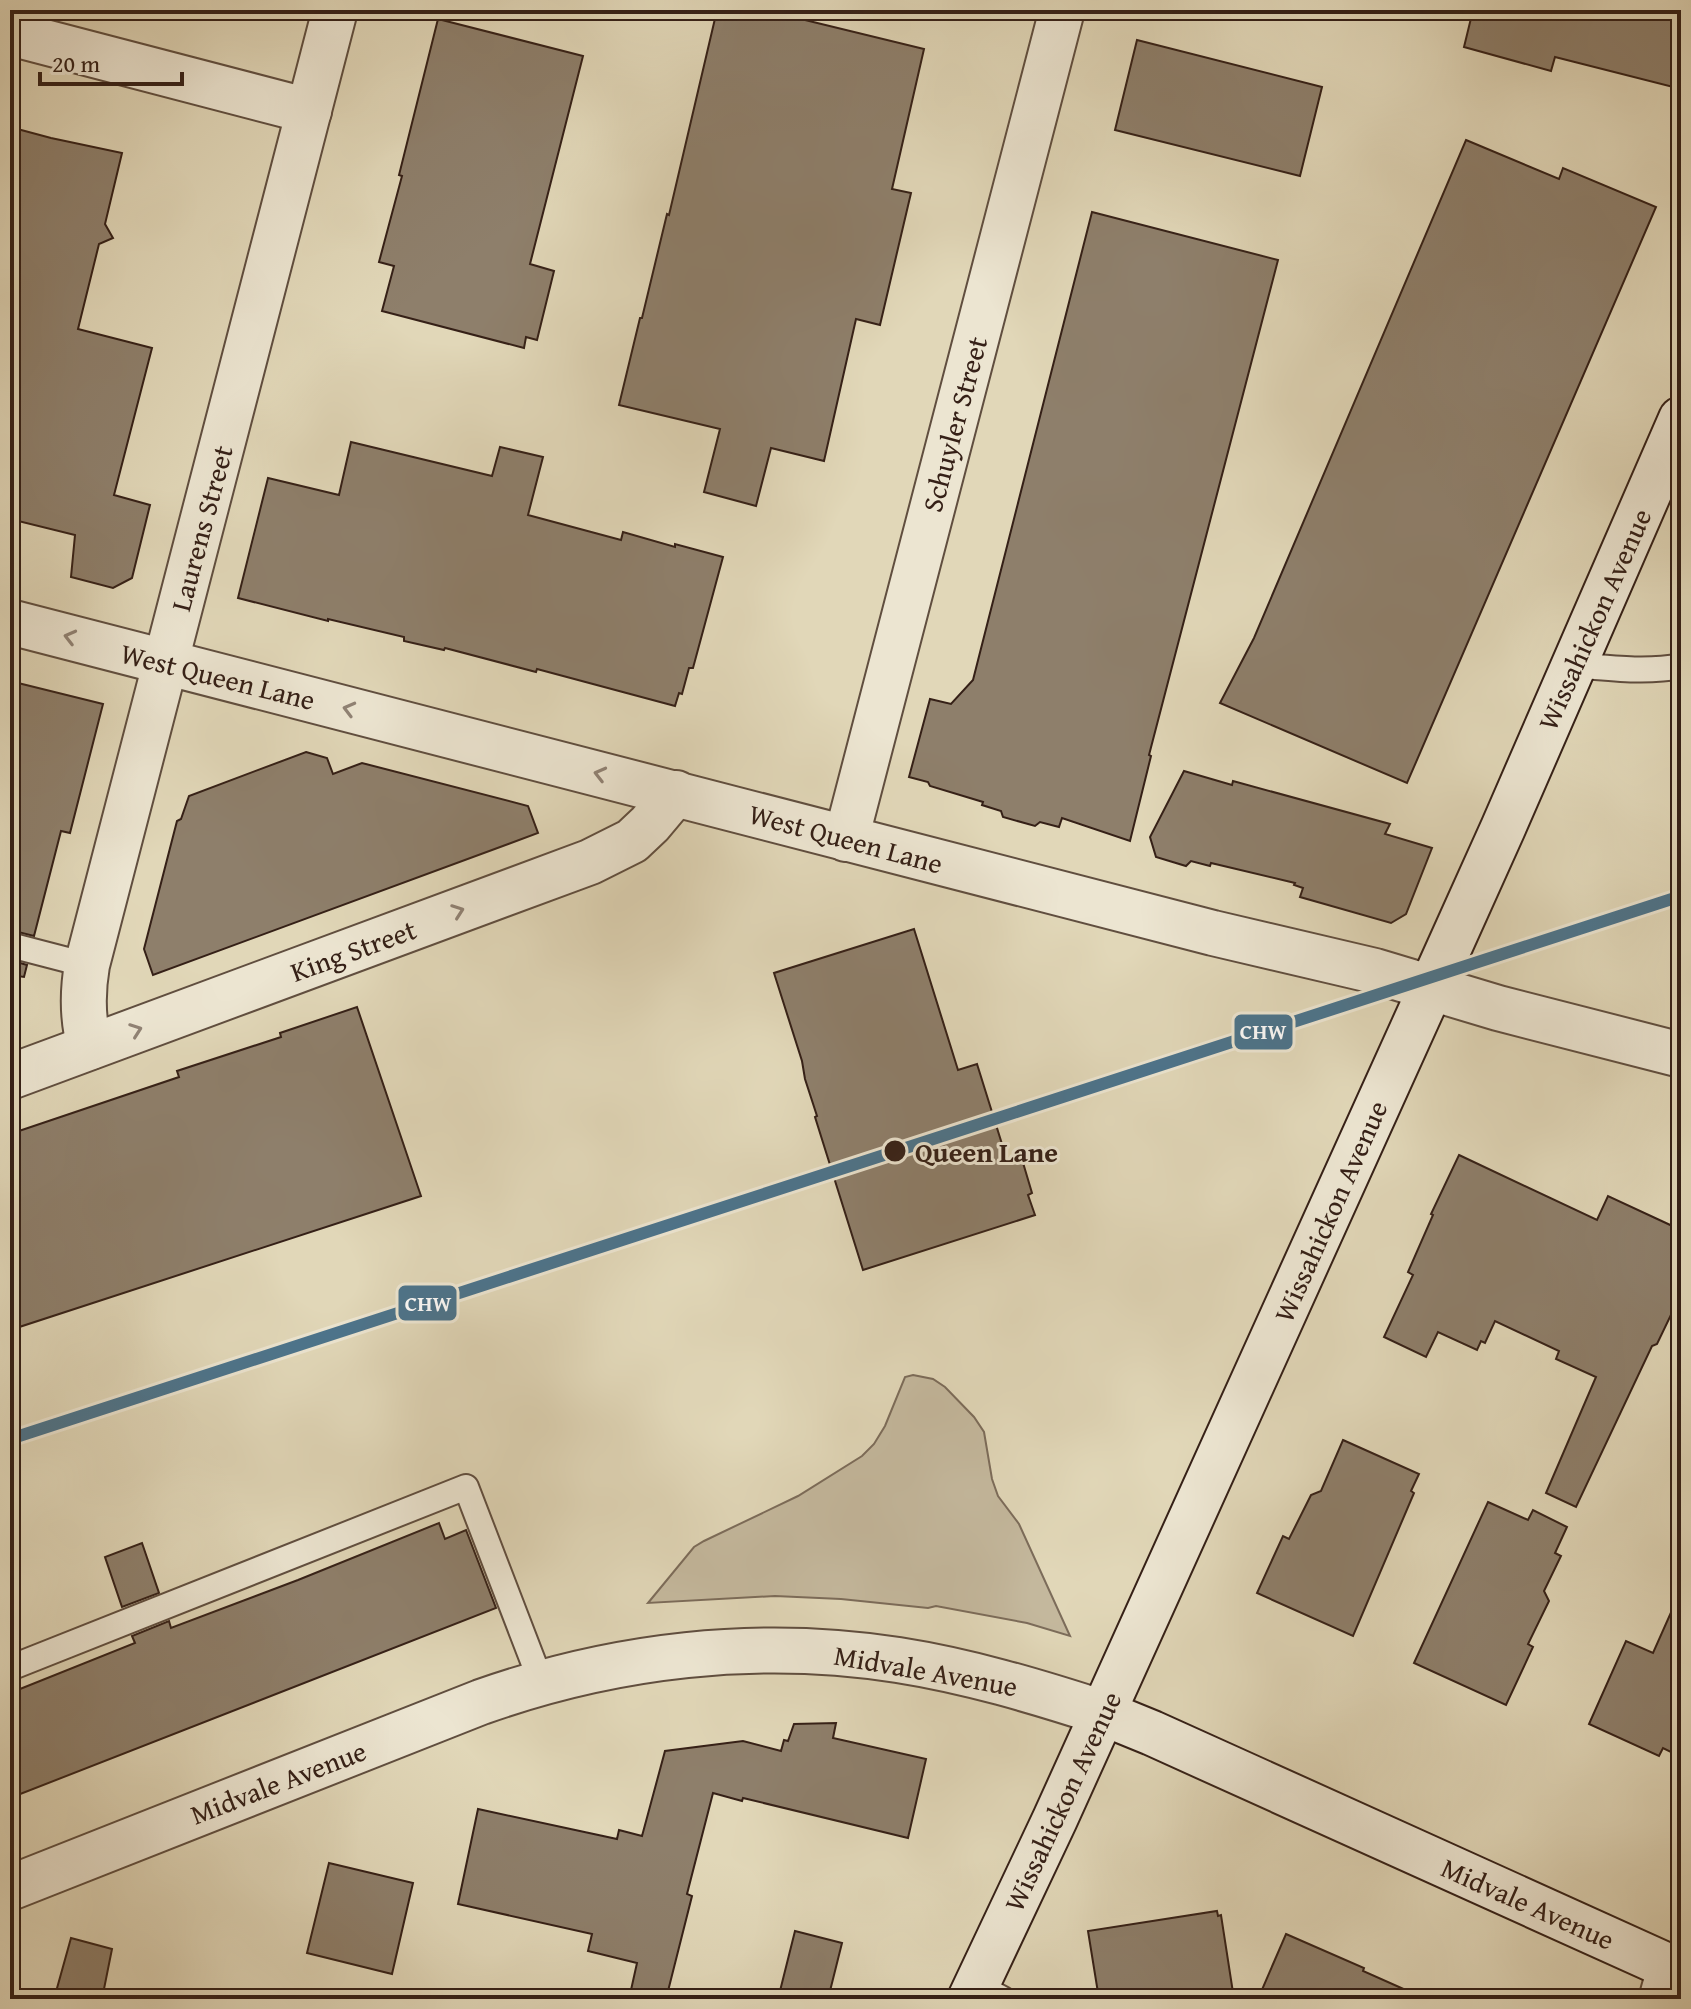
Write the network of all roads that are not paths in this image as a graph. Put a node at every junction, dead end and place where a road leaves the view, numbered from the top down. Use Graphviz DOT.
graph roads {
  1 [pos="335,10"];
  2 [pos="1062,10"];
  3 [pos="10,33"];
  4 [pos="309,111"];
  5 [pos="1681,419"];
  6 [pos="10,622"];
  7 [pos="166,662"];
  8 [pos="1574,665"];
  9 [pos="1681,666"];
  10 [pos="676,793"];
  11 [pos="846,839"];
  12 [pos="10,945"];
  13 [pos="87,965"];
  14 [pos="1431,988"];
  15 [pos="90,1047"];
  16 [pos="1681,1055"];
  17 [pos="10,1077"];
  18 [pos="10,1668"];
  19 [pos="541,1682"];
  20 [pos="1103,1713"];
  21 [pos="10,1888"];
  22 [pos="1664,1978"];
  23 [pos="983,1994"];
  1 -- 4 [label="street, Laurens Street"];
  2 -- 11 [label="street, Schuyler Street"];
  3 -- 4 [label="street"];
  4 -- 7 [label="street, Laurens Street"];
  5 -- 8 [label="street, Wissahickon Avenue"];
  7 -- 6 [label="street, West Queen Lane, one-way"];
  10 -- 7 [label="street, West Queen Lane, one-way"];
  7 -- 13 [label="street, Laurens Street"];
  8 -- 9 [label="lane"];
  8 -- 14 [label="street, Wissahickon Avenue"];
  10 -- 11 [label="street, West Queen Lane"];
  15 -- 10 [label="street, King Street, one-way"];
  11 -- 14 [label="street, West Queen Lane"];
  12 -- 13 [label="lane"];
  13 -- 15 [label="street, Laurens Street"];
  14 -- 16 [label="street, West Queen Lane"];
  14 -- 20 [label="street, Wissahickon Avenue"];
  15 -- 17 [label="street, King Street"];
  18 -- 19 [label="lane"];
  19 -- 20 [label="street, Midvale Avenue"];
  19 -- 21 [label="street, Midvale Avenue"];
  20 -- 22 [label="street, Midvale Avenue"];
  20 -- 23 [label="street, Wissahickon Avenue"];
}
